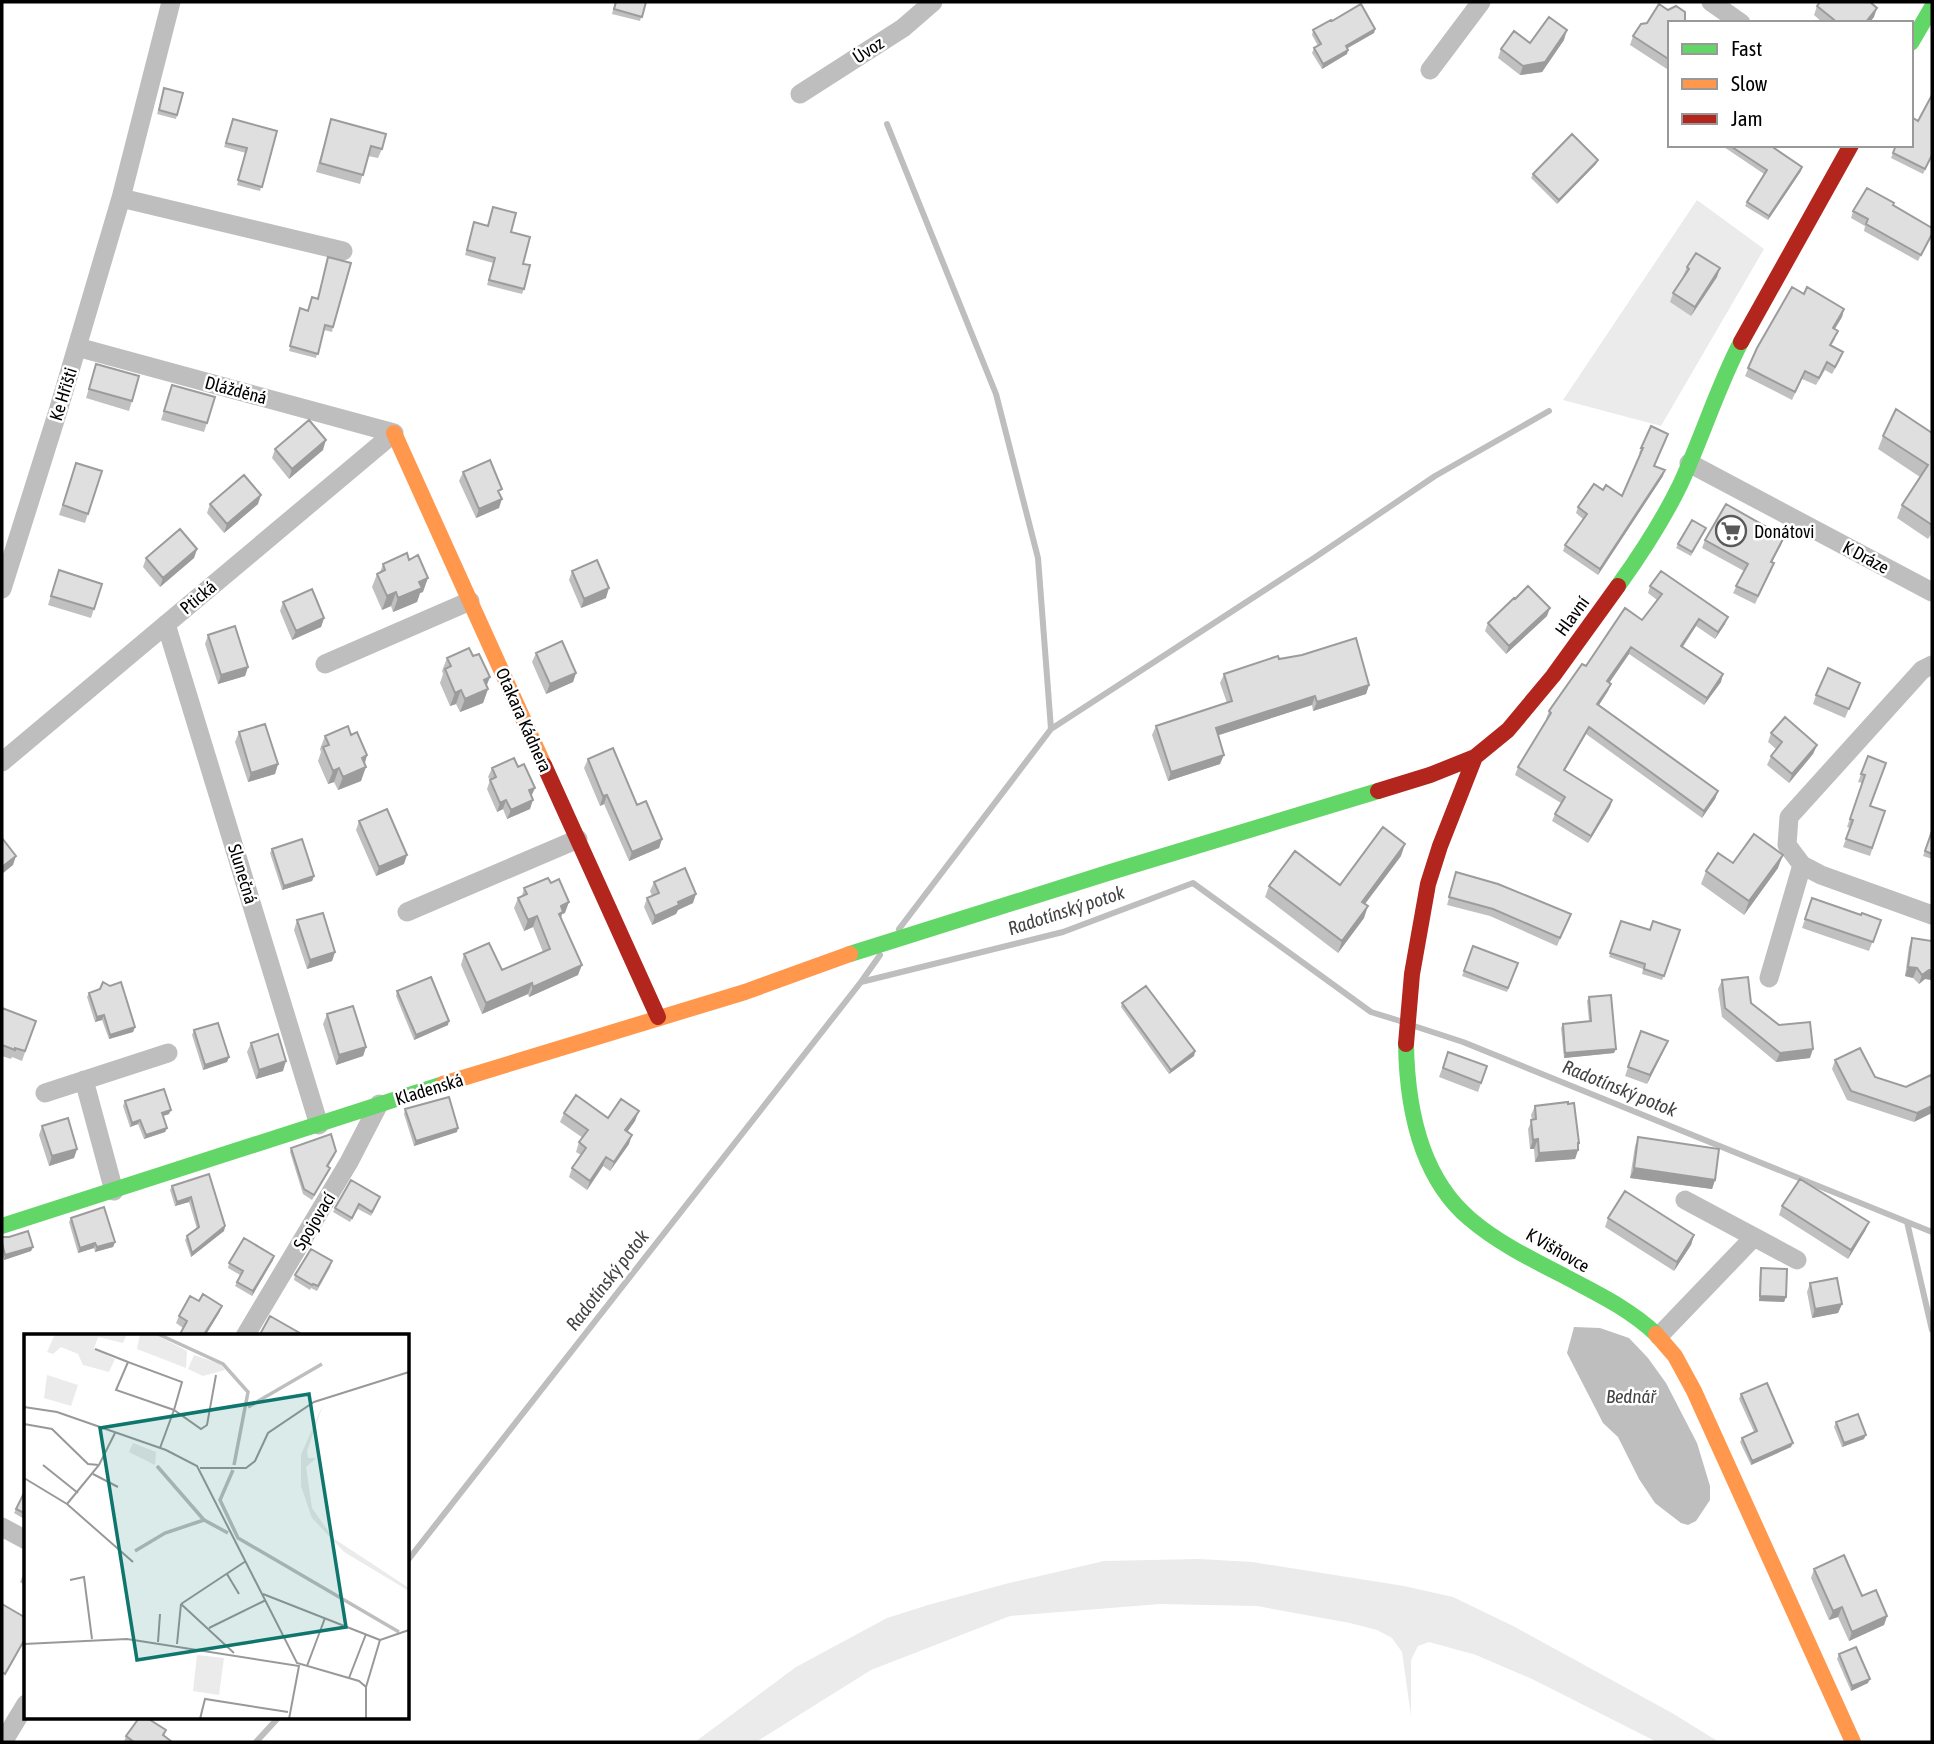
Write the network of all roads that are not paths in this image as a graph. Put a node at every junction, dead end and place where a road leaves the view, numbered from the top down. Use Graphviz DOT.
graph roads {
  1 [pos="171,2"];
  2 [pos="933,2"];
  3 [pos="1481,2"];
  4 [pos="1711,2"];
  5 [pos="1932,7"];
  6 [pos="1738,21"];
  7 [pos="1913,40"];
  8 [pos="1430,70"];
  9 [pos="800,94"];
  10 [pos="1851,147"];
  11 [pos="121,198"];
  12 [pos="343,251"];
  13 [pos="77,346"];
  14 [pos="394,433"];
  15 [pos="1689,463"];
  16 [pos="2,589"];
  17 [pos="1932,592"];
  18 [pos="470,601"];
  19 [pos="166,624"];
  20 [pos="325,664"];
  21 [pos="1932,665"];
  22 [pos="1475,757"];
  23 [pos="2,762"];
  24 [pos="578,839"];
  25 [pos="1802,865"];
  26 [pos="407,912"];
  27 [pos="1932,915"];
  28 [pos="1769,978"];
  29 [pos="745,992"];
  30 [pos="658,1017"];
  31 [pos="168,1053"];
  32 [pos="84,1080"];
  33 [pos="45,1093"];
  34 [pos="379,1104"];
  35 [pos="319,1125"];
  36 [pos="114,1191"];
  37 [pos="1685,1200"];
  38 [pos="2,1226"];
  39 [pos="1754,1237"];
  40 [pos="1797,1260"];
  41 [pos="246,1334"];
  42 [pos="1659,1336"];
  43 [pos="2,1527"];
  44 [pos="24,1539"];
  45 [pos="24,1707"];
  46 [pos="3,1742"];
  47 [pos="1853,1742"];
  1 -- 11 [label="street, Ke Hřišti"];
  2 -- 9 [label="street, Úvoz"];
  3 -- 8 [label="street"];
  4 -- 6 [label="street"];
  5 -- 7 [label="main road"];
  10 -- 15 [label="main road, Hlavní"];
  11 -- 12 [label="street"];
  11 -- 13 [label="street, Ke Hřišti"];
  13 -- 14 [label="street, Dlážděná"];
  13 -- 16 [label="street, Ke Hřišti"];
  14 -- 18 [label="main road, Otakara Kádnera"];
  14 -- 19 [label="street, Ptická"];
  15 -- 17 [label="street, K Dráze"];
  15 -- 22 [label="main road, Hlavní"];
  18 -- 20 [label="street"];
  18 -- 24 [label="main road, Otakara Kádnera"];
  19 -- 23 [label="street, Ptická"];
  19 -- 35 [label="street, Slunečná"];
  21 -- 25 [label="street"];
  22 -- 29 [label="main road, Hlavní"];
  22 -- 42 [label="main road, K Višňovce"];
  24 -- 26 [label="street"];
  24 -- 30 [label="main road, Otakara Kádnera"];
  25 -- 27 [label="street"];
  25 -- 28 [label="street"];
  29 -- 30 [label="main road, Kladenská"];
  30 -- 34 [label="main road, Kladenská"];
  31 -- 32 [label="street"];
  32 -- 33 [label="street"];
  32 -- 36 [label="street"];
  34 -- 35 [label="main road, Kladenská"];
  34 -- 41 [label="street, Spojovací"];
  35 -- 36 [label="main road, Kladenská"];
  36 -- 38 [label="main road, Kladenská"];
  37 -- 39 [label="street"];
  39 -- 40 [label="street"];
  39 -- 42 [label="street"];
  42 -- 47 [label="main road, K Višňovce"];
  43 -- 44 [label="street"];
  45 -- 46 [label="street"];
}
